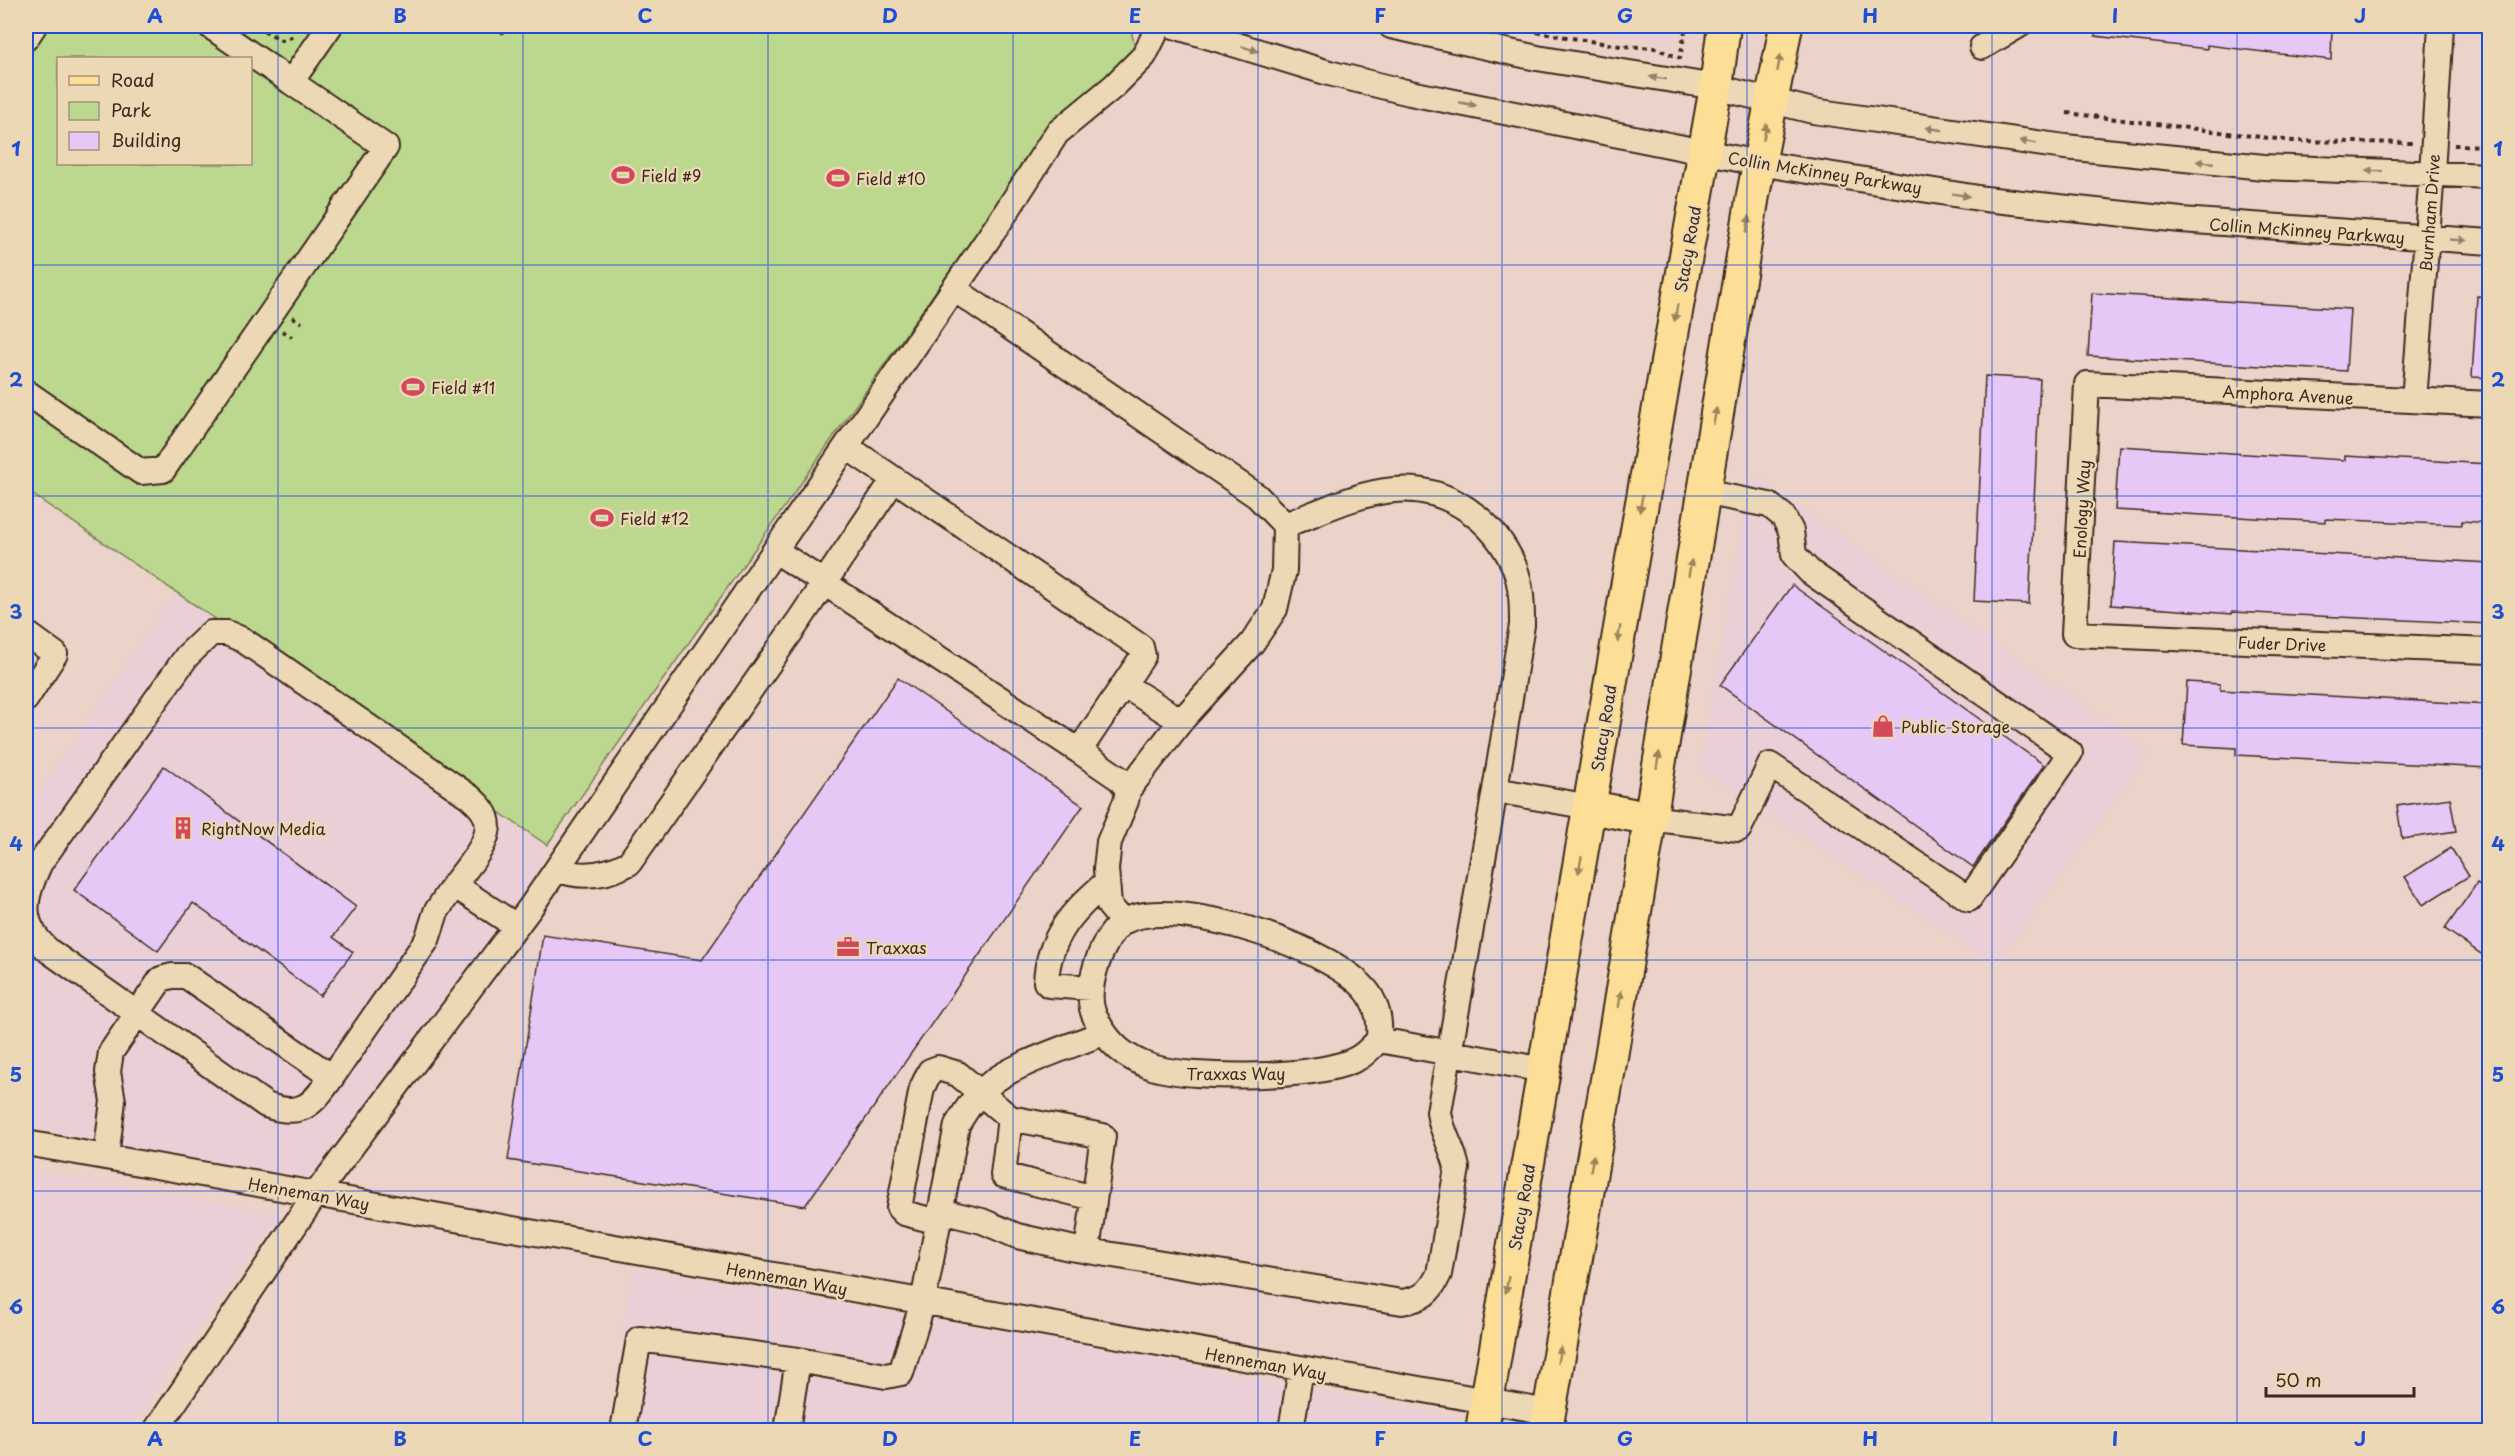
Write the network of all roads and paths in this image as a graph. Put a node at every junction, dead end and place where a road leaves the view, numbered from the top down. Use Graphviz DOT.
graph roads {
  1 [pos="34,26"];
  2 [pos="210,26"];
  3 [pos="256,26"];
  4 [pos="330,26"];
  5 [pos="493,26"];
  6 [pos="1159,26"];
  7 [pos="1174,26"];
  8 [pos="1391,26"];
  9 [pos="1501,26"];
  10 [pos="1686,26"];
  11 [pos="1724,26"];
  12 [pos="1786,26"];
  13 [pos="2018,26"];
  14 [pos="2441,26"];
  15 [pos="299,31"];
  16 [pos="504,33"];
  17 [pos="26,38"];
  18 [pos="1982,47"];
  19 [pos="291,82"];
  20 [pos="1716,87"];
  21 [pos="1772,101"];
  22 [pos="2067,113"];
  23 [pos="2434,144"];
  24 [pos="2490,146"];
  25 [pos="1704,152"];
  26 [pos="1758,163"];
  27 [pos="2432,173"];
  28 [pos="2490,176"];
  29 [pos="2427,239"];
  30 [pos="2490,242"];
  31 [pos="954,289"];
  32 [pos="2087,384"];
  33 [pos="26,392"];
  34 [pos="2414,400"];
  35 [pos="2490,404"];
  36 [pos="847,447"];
  37 [pos="894,479"];
  38 [pos="1703,492"];
  39 [pos="1285,525"];
  40 [pos="776,551"];
  41 [pos="824,583"];
  42 [pos="26,633"];
  43 [pos="2074,634"];
  44 [pos="2490,651"];
  45 [pos="1124,685"];
  46 [pos="26,699"];
  47 [pos="1181,722"];
  48 [pos="1079,751"];
  49 [pos="1128,790"];
  50 [pos="1496,790"];
  51 [pos="1590,807"];
  52 [pos="1648,818"];
  53 [pos="557,869"];
  54 [pos="1107,882"];
  55 [pos="454,885"];
  56 [pos="1123,922"];
  57 [pos="516,926"];
  58 [pos="1091,988"];
  59 [pos="136,1015"];
  60 [pos="1103,1033"];
  61 [pos="1378,1040"];
  62 [pos="1449,1054"];
  63 [pos="1544,1070"];
  64 [pos="332,1077"];
  65 [pos="979,1094"];
  66 [pos="1010,1118"];
  67 [pos="26,1143"];
  68 [pos="106,1157"];
  69 [pos="316,1194"];
  70 [pos="1094,1197"];
  71 [pos="939,1216"];
  72 [pos="1087,1251"];
  73 [pos="924,1302"];
  74 [pos="798,1360"];
  75 [pos="1301,1370"];
  76 [pos="1484,1417"];
  77 [pos="1547,1421"];
  78 [pos="156,1431"];
  79 [pos="623,1431"];
  80 [pos="787,1431"];
  81 [pos="1291,1431"];
  1 -- 17 [label="street"];
  2 -- 19 [label="street"];
  3 -- 15 [label="path"];
  4 -- 19 [label="street"];
  5 -- 16 [label="path"];
  6 -- 31 [label="street"];
  7 -- 25 [label="street, Collin McKinney Parkway, one-way"];
  20 -- 8 [label="street, one-way"];
  9 -- 10 [label="path"];
  11 -- 20 [label="main road, Stacy Road"];
  21 -- 12 [label="main road, one-way"];
  13 -- 18 [label="street"];
  14 -- 23 [label="street, Burnham Drive"];
  19 -- 33 [label="street"];
  20 -- 21 [label="street"];
  20 -- 25 [label="main road, Stacy Road"];
  26 -- 21 [label="main road, one-way"];
  27 -- 21 [label="street, one-way"];
  22 -- 23 [label="path"];
  23 -- 24 [label="path"];
  23 -- 27 [label="street, Burnham Drive"];
  25 -- 26 [label="street, Collin McKinney Parkway"];
  25 -- 51 [label="main road, Stacy Road, one-way"];
  26 -- 29 [label="street, Collin McKinney Parkway, one-way"];
  38 -- 26 [label="main road, one-way"];
  27 -- 28 [label="street"];
  27 -- 29 [label="street, Burnham Drive"];
  29 -- 30 [label="street, Collin McKinney Parkway, one-way"];
  29 -- 34 [label="street, Burnham Drive"];
  31 -- 36 [label="street"];
  31 -- 39 [label="street"];
  32 -- 34 [label="street, Amphora Avenue"];
  32 -- 43 [label="street, Enology Way"];
  34 -- 35 [label="street, Amphora Avenue"];
  36 -- 37 [label="street"];
  36 -- 40 [label="street"];
  37 -- 41 [label="street"];
  37 -- 45 [label="street"];
  52 -- 38 [label="main road, one-way"];
  38 -- 52 [label="street"];
  39 -- 47 [label="street"];
  39 -- 50 [label="street"];
  40 -- 41 [label="street"];
  40 -- 53 [label="street"];
  41 -- 48 [label="street"];
  41 -- 53 [label="street"];
  42 -- 46 [label="street"];
  43 -- 44 [label="street, Fuder Drive"];
  45 -- 47 [label="street"];
  45 -- 48 [label="street"];
  47 -- 49 [label="street"];
  48 -- 49 [label="street"];
  49 -- 54 [label="street"];
  50 -- 51 [label="street"];
  50 -- 62 [label="street"];
  51 -- 52 [label="main road"];
  51 -- 63 [label="main road, Stacy Road, one-way"];
  77 -- 52 [label="main road, one-way"];
  53 -- 57 [label="street"];
  54 -- 56 [label="street"];
  54 -- 58 [label="street"];
  55 -- 57 [label="street"];
  55 -- 59 [label="street"];
  55 -- 64 [label="street"];
  56 -- 58 [label="street, Traxxas Way"];
  56 -- 61 [label="street"];
  57 -- 69 [label="street"];
  58 -- 60 [label="street, Traxxas Way"];
  59 -- 64 [label="street"];
  59 -- 64 [label="street"];
  59 -- 68 [label="street"];
  60 -- 61 [label="street, Traxxas Way"];
  60 -- 65 [label="street"];
  61 -- 62 [label="street"];
  62 -- 63 [label="street"];
  62 -- 72 [label="street"];
  63 -- 76 [label="main road, Stacy Road, one-way"];
  65 -- 66 [label="street"];
  65 -- 71 [label="street"];
  65 -- 71 [label="street"];
  66 -- 70 [label="street"];
  66 -- 70 [label="street"];
  67 -- 68 [label="street, Henneman Way"];
  68 -- 69 [label="street, Henneman Way"];
  69 -- 73 [label="street, Henneman Way"];
  69 -- 78 [label="street"];
  70 -- 72 [label="street"];
  71 -- 72 [label="street"];
  71 -- 73 [label="street"];
  73 -- 74 [label="street"];
  73 -- 75 [label="street, Henneman Way"];
  74 -- 79 [label="street"];
  74 -- 80 [label="street"];
  75 -- 76 [label="street, Henneman Way"];
  75 -- 81 [label="street"];
  76 -- 77 [label="street, Henneman Way"];
}
